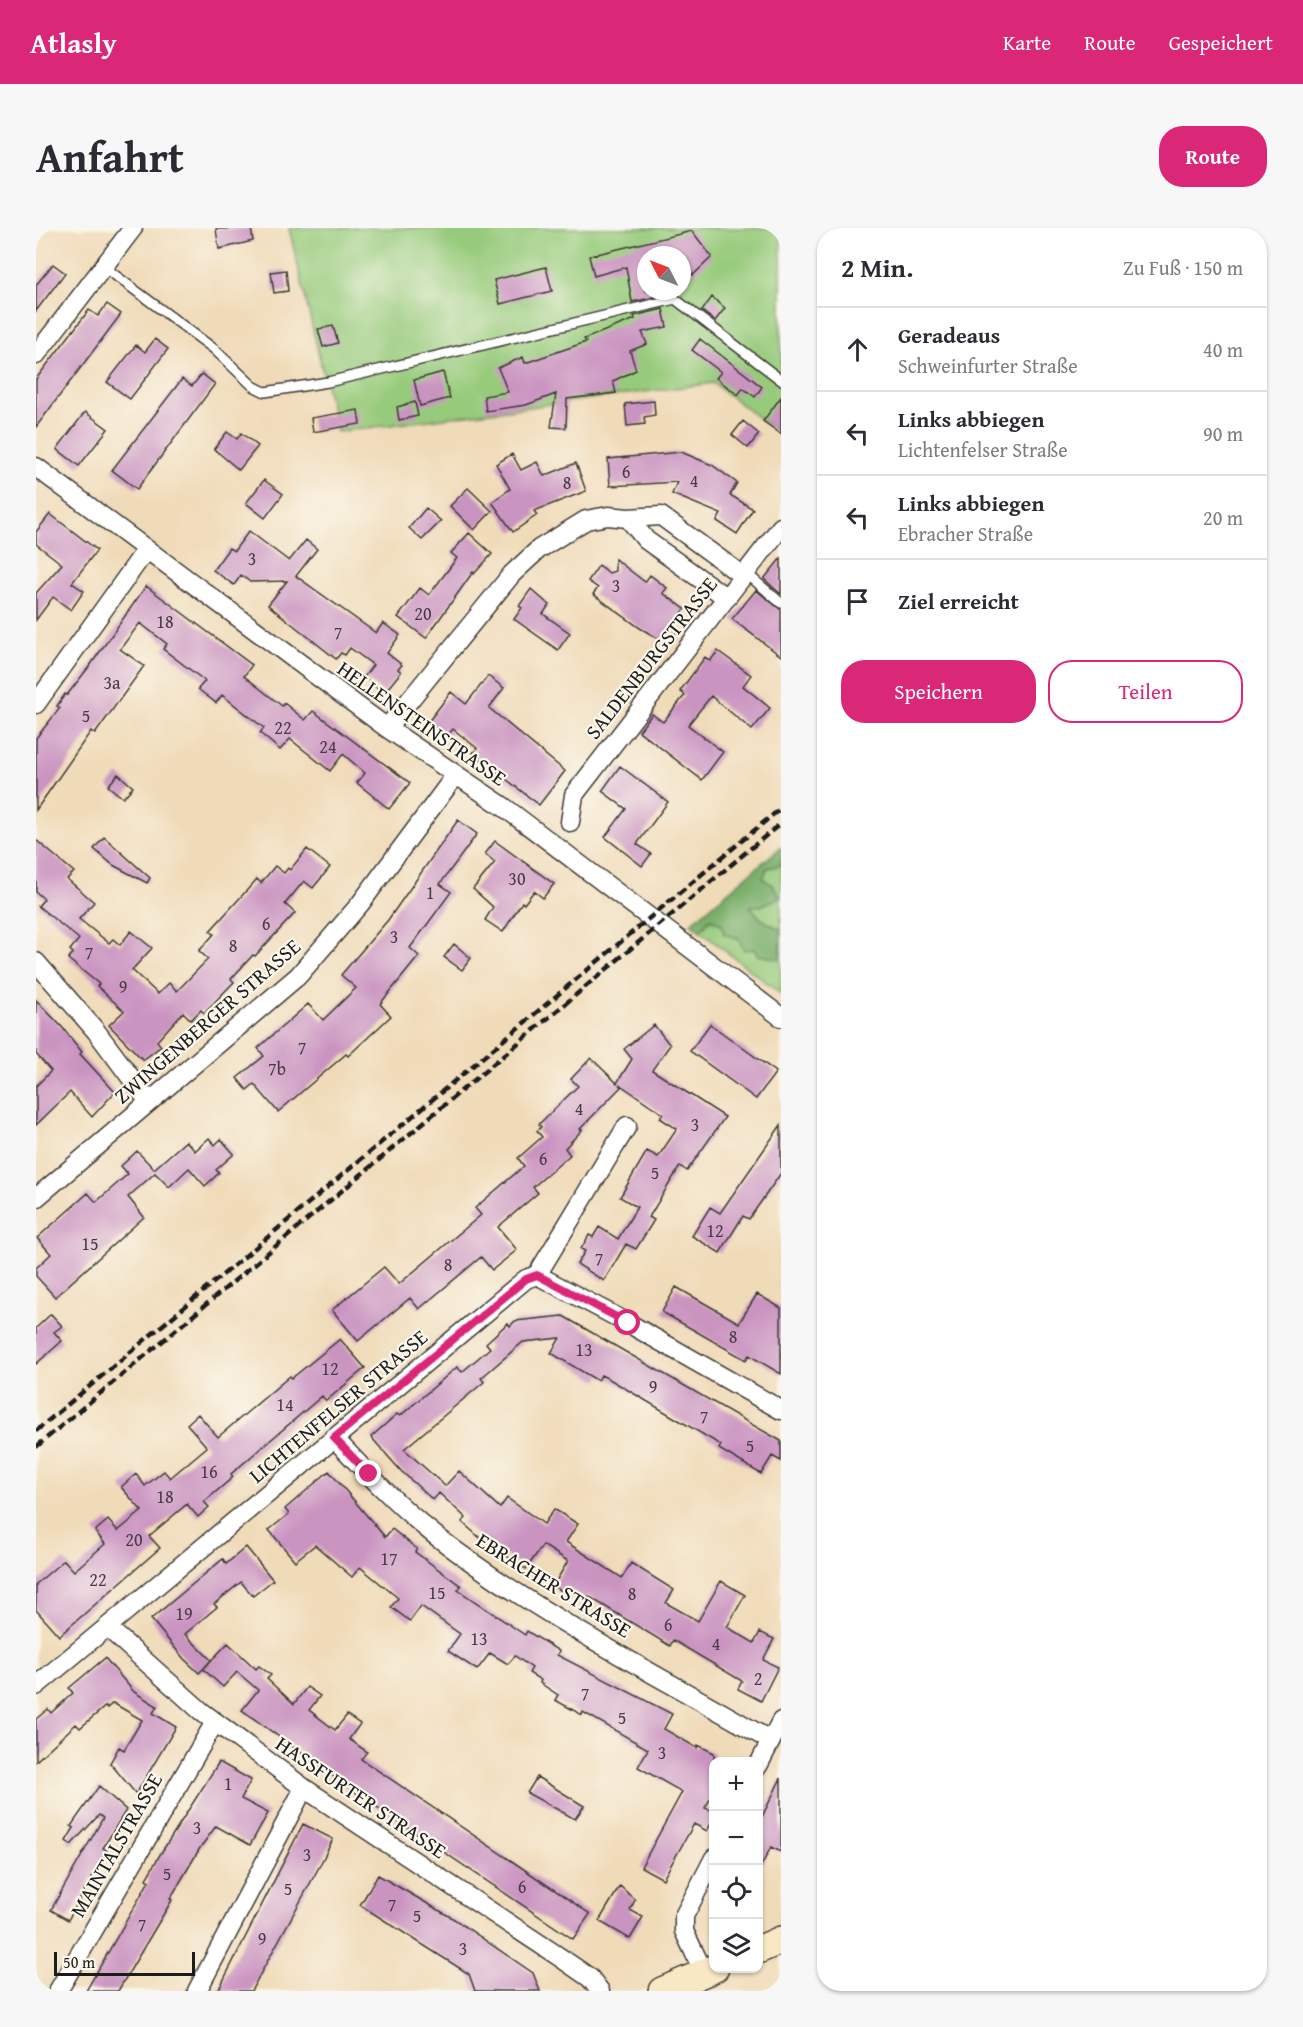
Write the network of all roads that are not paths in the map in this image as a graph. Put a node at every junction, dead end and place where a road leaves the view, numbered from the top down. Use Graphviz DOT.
graph roads {
  1 [pos="133,228"];
  2 [pos="104,267"];
  3 [pos="36,355"];
  4 [pos="781,380"];
  5 [pos="36,468"];
  6 [pos="628,518"];
  7 [pos="781,527"];
  8 [pos="146,550"];
  9 [pos="745,574"];
  10 [pos="727,598"];
  11 [pos="781,603"];
  12 [pos="36,704"];
  13 [pos="387,728"];
  14 [pos="454,776"];
  15 [pos="570,822"];
  16 [pos="36,962"];
  17 [pos="781,1017"];
  18 [pos="149,1102"];
  19 [pos="627,1126"];
  20 [pos="36,1198"];
  21 [pos="537,1275"];
  22 [pos="781,1410"];
  23 [pos="334,1438"];
  24 [pos="107,1627"];
  25 [pos="36,1686"];
  26 [pos="781,1721"];
  27 [pos="215,1722"];
  28 [pos="771,1741"];
  29 [pos="763,1758"];
  30 [pos="304,1788"];
  31 [pos="710,1865"];
  32 [pos="781,1940"];
  33 [pos="763,1948"];
  34 [pos="709,1971"];
  35 [pos="58,1991"];
  36 [pos="197,1991"];
  37 [pos="600,1991"];
  38 [pos="662,1991"];
  1 -- 2 [label="street"];
  2 -- 3 [label="street"];
  2 -- 4 [label="lane"];
  5 -- 8 [label="street, HELLENSTEINSTRASSE"];
  6 -- 9 [label="street"];
  6 -- 10 [label="street"];
  6 -- 13 [label="street"];
  7 -- 9 [label="street, SALDENBURGSTRASSE"];
  8 -- 12 [label="street"];
  8 -- 13 [label="street, HELLENSTEINSTRASSE"];
  9 -- 10 [label="street, SALDENBURGSTRASSE"];
  9 -- 11 [label="lane"];
  10 -- 15 [label="street, SALDENBURGSTRASSE"];
  13 -- 14 [label="street, HELLENSTEINSTRASSE"];
  14 -- 17 [label="street, HELLENSTEINSTRASSE"];
  14 -- 18 [label="street, ZWINGENBERGER STRASSE"];
  16 -- 18 [label="street"];
  18 -- 20 [label="street, ZWINGENBERGER STRASSE"];
  19 -- 21 [label="street, LICHTENFELSER STRASSE"];
  21 -- 22 [label="street"];
  21 -- 23 [label="street, LICHTENFELSER STRASSE"];
  23 -- 24 [label="street, LICHTENFELSER STRASSE"];
  23 -- 28 [label="street, EBRACHER STRASSE"];
  24 -- 25 [label="street, LICHTENFELSER STRASSE"];
  24 -- 27 [label="street, HASSFURTER STRASSE"];
  26 -- 28 [label="street"];
  27 -- 30 [label="street, HASSFURTER STRASSE"];
  27 -- 35 [label="street, MAINTALSTRASSE"];
  28 -- 29 [label="street"];
  30 -- 36 [label="street"];
  30 -- 37 [label="street, HASSFURTER STRASSE"];
  31 -- 34 [label="street"];
  32 -- 33 [label="main road"];
  34 -- 38 [label="main road"];
}
